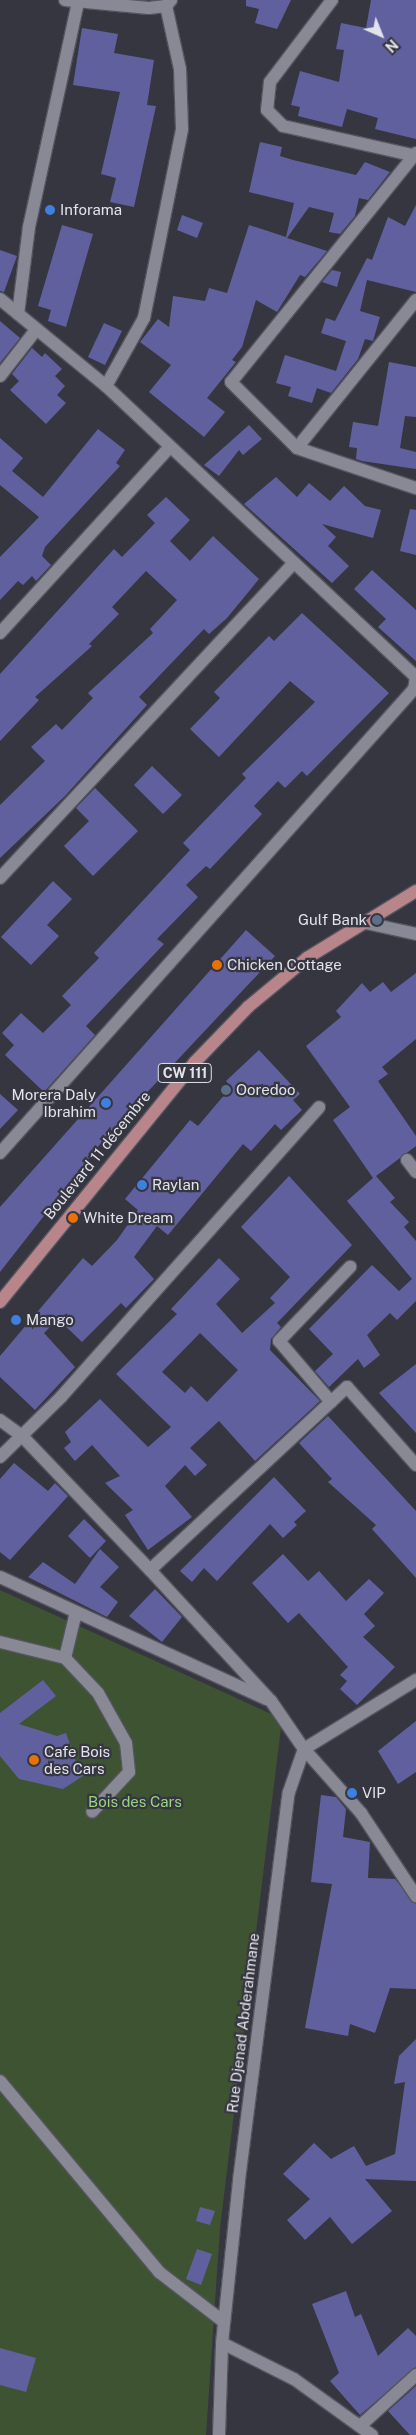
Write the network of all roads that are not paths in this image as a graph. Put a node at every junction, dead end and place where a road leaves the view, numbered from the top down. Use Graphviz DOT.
graph roads {
  1 [pos="332,0"];
  2 [pos="72,1"];
  3 [pos="169,3"];
  4 [pos="415,155"];
  5 [pos="0,299"];
  6 [pos="416,300"];
  7 [pos="18,314"];
  8 [pos="36,330"];
  9 [pos="0,376"];
  10 [pos="106,386"];
  11 [pos="168,448"];
  12 [pos="297,448"];
  13 [pos="416,488"];
  14 [pos="292,565"];
  15 [pos="0,633"];
  16 [pos="415,690"];
  17 [pos="0,878"];
  18 [pos="416,892"];
  19 [pos="366,923"];
  20 [pos="416,934"];
  21 [pos="319,1107"];
  22 [pos="0,1152"];
  23 [pos="407,1160"];
  24 [pos="416,1172"];
  25 [pos="350,1267"];
  26 [pos="0,1302"];
  27 [pos="331,1402"];
  28 [pos="0,1420"];
  29 [pos="22,1436"];
  30 [pos="0,1457"];
  31 [pos="416,1465"];
  32 [pos="150,1570"];
  33 [pos="0,1578"];
  34 [pos="76,1612"];
  35 [pos="0,1642"];
  36 [pos="66,1658"];
  37 [pos="416,1680"];
  38 [pos="270,1701"];
  39 [pos="304,1748"];
  40 [pos="92,1812"];
  41 [pos="416,1896"];
  42 [pos="0,2080"];
  43 [pos="224,2322"];
  44 [pos="222,2343"];
  45 [pos="416,2374"];
  46 [pos="360,2426"];
  47 [pos="219,2435"];
  48 [pos="372,2435"];
  1 -- 4 [label="street"];
  2 -- 3 [label="street"];
  2 -- 7 [label="street"];
  3 -- 10 [label="street"];
  4 -- 12 [label="street"];
  5 -- 7 [label="street"];
  6 -- 12 [label="street"];
  7 -- 8 [label="street"];
  8 -- 9 [label="street"];
  8 -- 10 [label="street"];
  10 -- 11 [label="street"];
  11 -- 14 [label="street"];
  11 -- 15 [label="street"];
  12 -- 13 [label="street"];
  14 -- 16 [label="street"];
  14 -- 17 [label="street"];
  16 -- 22 [label="street"];
  18 -- 19 [label="main road, Boulevard 11 décembre / CW 111"];
  19 -- 20 [label="street"];
  19 -- 26 [label="main road, Boulevard 11 décembre / CW 111"];
  21 -- 29 [label="street"];
  23 -- 24 [label="street"];
  25 -- 27 [label="street"];
  27 -- 31 [label="street"];
  27 -- 32 [label="street"];
  28 -- 29 [label="street"];
  29 -- 30 [label="street"];
  29 -- 32 [label="street"];
  32 -- 38 [label="street"];
  33 -- 34 [label="street"];
  34 -- 36 [label="street"];
  34 -- 38 [label="street"];
  35 -- 36 [label="street"];
  36 -- 40 [label="street"];
  37 -- 39 [label="street"];
  38 -- 39 [label="street"];
  39 -- 41 [label="street"];
  39 -- 43 [label="street, Rue Djenad Abderahmane"];
  42 -- 43 [label="street"];
  43 -- 44 [label="street, Rue Djenad Abderahmane"];
  44 -- 46 [label="street"];
  44 -- 47 [label="street, Rue Djenad Abderahmane"];
  45 -- 46 [label="street"];
  46 -- 48 [label="street"];
}
